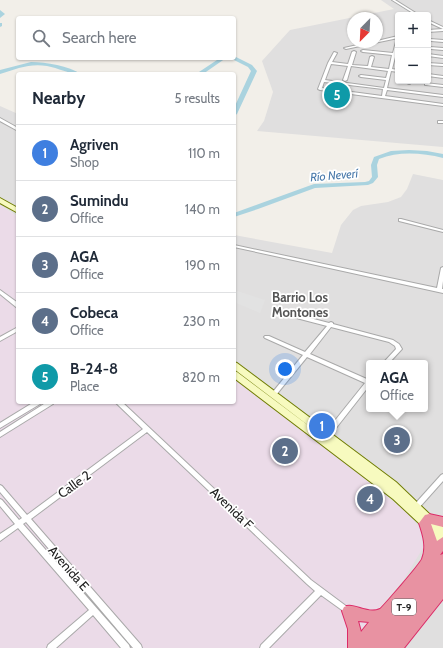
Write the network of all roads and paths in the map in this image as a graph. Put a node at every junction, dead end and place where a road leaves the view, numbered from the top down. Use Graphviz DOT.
graph roads {
  1 [pos="393,0"];
  2 [pos="413,12"];
  3 [pos="431,23"];
  4 [pos="443,29"];
  5 [pos="431,31"];
  6 [pos="395,39"];
  7 [pos="431,40"];
  8 [pos="383,41"];
  9 [pos="443,41"];
  10 [pos="396,48"];
  11 [pos="431,48"];
  12 [pos="443,49"];
  13 [pos="363,51"];
  14 [pos="354,52"];
  15 [pos="335,53"];
  16 [pos="393,53"];
  17 [pos="431,55"];
  18 [pos="372,57"];
  19 [pos="443,57"];
  20 [pos="330,63"];
  21 [pos="431,64"];
  22 [pos="443,65"];
  23 [pos="350,66"];
  24 [pos="369,68"];
  25 [pos="389,70"];
  26 [pos="395,71"];
  27 [pos="431,75"];
  28 [pos="361,76"];
  29 [pos="443,77"];
  30 [pos="387,79"];
  31 [pos="345,80"];
  32 [pos="324,81"];
  33 [pos="426,84"];
  34 [pos="443,86"];
  35 [pos="385,88"];
  36 [pos="443,96"];
  37 [pos="383,97"];
  38 [pos="443,107"];
  39 [pos="0,119"];
  40 [pos="16,129"];
  41 [pos="0,196"];
  42 [pos="0,200"];
  43 [pos="16,204"];
  44 [pos="16,210"];
  45 [pos="401,220"];
  46 [pos="443,231"];
  47 [pos="236,246"];
  48 [pos="443,268"];
  49 [pos="441,291"];
  50 [pos="0,292"];
  51 [pos="16,304"];
  52 [pos="284,313"];
  53 [pos="331,324"];
  54 [pos="16,330"];
  55 [pos="267,337"];
  56 [pos="0,339"];
  57 [pos="308,354"];
  58 [pos="389,360"];
  59 [pos="236,366"];
  60 [pos="236,376"];
  61 [pos="366,381"];
  62 [pos="366,386"];
  63 [pos="274,394"];
  64 [pos="35,404"];
  65 [pos="48,404"];
  66 [pos="120,404"];
  67 [pos="0,426"];
  68 [pos="147,429"];
  69 [pos="0,435"];
  70 [pos="327,435"];
  71 [pos="443,477"];
  72 [pos="0,488"];
  73 [pos="0,502"];
  74 [pos="416,507"];
  75 [pos="26,518"];
  76 [pos="427,521"];
  77 [pos="443,522"];
  78 [pos="18,524"];
  79 [pos="0,538"];
  80 [pos="443,540"];
  81 [pos="441,566"];
  82 [pos="422,568"];
  83 [pos="443,589"];
  84 [pos="320,591"];
  85 [pos="93,611"];
  86 [pos="348,611"];
  87 [pos="385,613"];
  88 [pos="51,648"];
  89 [pos="126,648"];
  90 [pos="138,648"];
  91 [pos="264,648"];
  92 [pos="355,648"];
  93 [pos="370,648"];
  94 [pos="383,648"];
  95 [pos="396,648"];
  1 -- 2 [label="street"];
  3 -- 4 [label="street"];
  4 -- 5 [label="street"];
  6 -- 8 [label="street"];
  7 -- 9 [label="street"];
  10 -- 16 [label="street"];
  11 -- 12 [label="street"];
  13 -- 16 [label="street"];
  14 -- 23 [label="street"];
  15 -- 20 [label="street"];
  16 -- 25 [label="street"];
  17 -- 19 [label="street"];
  18 -- 24 [label="street"];
  20 -- 23 [label="street"];
  20 -- 32 [label="street"];
  21 -- 22 [label="street"];
  23 -- 24 [label="street"];
  23 -- 31 [label="street"];
  24 -- 25 [label="street"];
  25 -- 26 [label="street"];
  25 -- 30 [label="street"];
  27 -- 29 [label="street"];
  28 -- 30 [label="street"];
  30 -- 35 [label="street"];
  32 -- 35 [label="street"];
  32 -- 37 [label="street"];
  33 -- 34 [label="street"];
  35 -- 36 [label="street"];
  35 -- 37 [label="street"];
  37 -- 38 [label="street"];
  39 -- 40 [label="street"];
  41 -- 43 [label="main road"];
  42 -- 44 [label="main road"];
  45 -- 46 [label="street"];
  47 -- 49 [label="street"];
  48 -- 49 [label="street"];
  50 -- 51 [label="street"];
  52 -- 53 [label="street"];
  53 -- 57 [label="street"];
  53 -- 58 [label="street"];
  54 -- 56 [label="street"];
  55 -- 57 [label="street"];
  57 -- 61 [label="street"];
  57 -- 63 [label="street"];
  59 -- 63 [label="main road"];
  60 -- 76 [label="main road"];
  62 -- 70 [label="street"];
  63 -- 70 [label="main road"];
  64 -- 67 [label="street"];
  65 -- 69 [label="street"];
  66 -- 68 [label="street, Avenida F"];
  68 -- 75 [label="street, Calle 2"];
  68 -- 84 [label="street, Avenida F"];
  70 -- 74 [label="main road"];
  71 -- 74 [label="street"];
  72 -- 75 [label="street, Avenida E"];
  73 -- 78 [label="street, Avenida E"];
  74 -- 76 [label="main road"];
  75 -- 78 [label="street, Calle 2"];
  75 -- 90 [label="street, Avenida E"];
  76 -- 77 [label="highway"];
  76 -- 80 [label="main road"];
  76 -- 82 [label="highway, T-9"];
  78 -- 79 [label="street, Calle 2"];
  78 -- 85 [label="street, Avenida E"];
  80 -- 82 [label="highway, T-9"];
  81 -- 93 [label="highway, T-9"];
  81 -- 94 [label="highway, T-9"];
  82 -- 87 [label="highway, T-9"];
  83 -- 95 [label="highway, T-9"];
  84 -- 86 [label="street, Avenida F"];
  84 -- 91 [label="street"];
  85 -- 88 [label="street"];
  85 -- 89 [label="street, Avenida E"];
  86 -- 87 [label="highway"];
  86 -- 92 [label="highway, T-9"];
  87 -- 92 [label="highway, T-9"];
}
